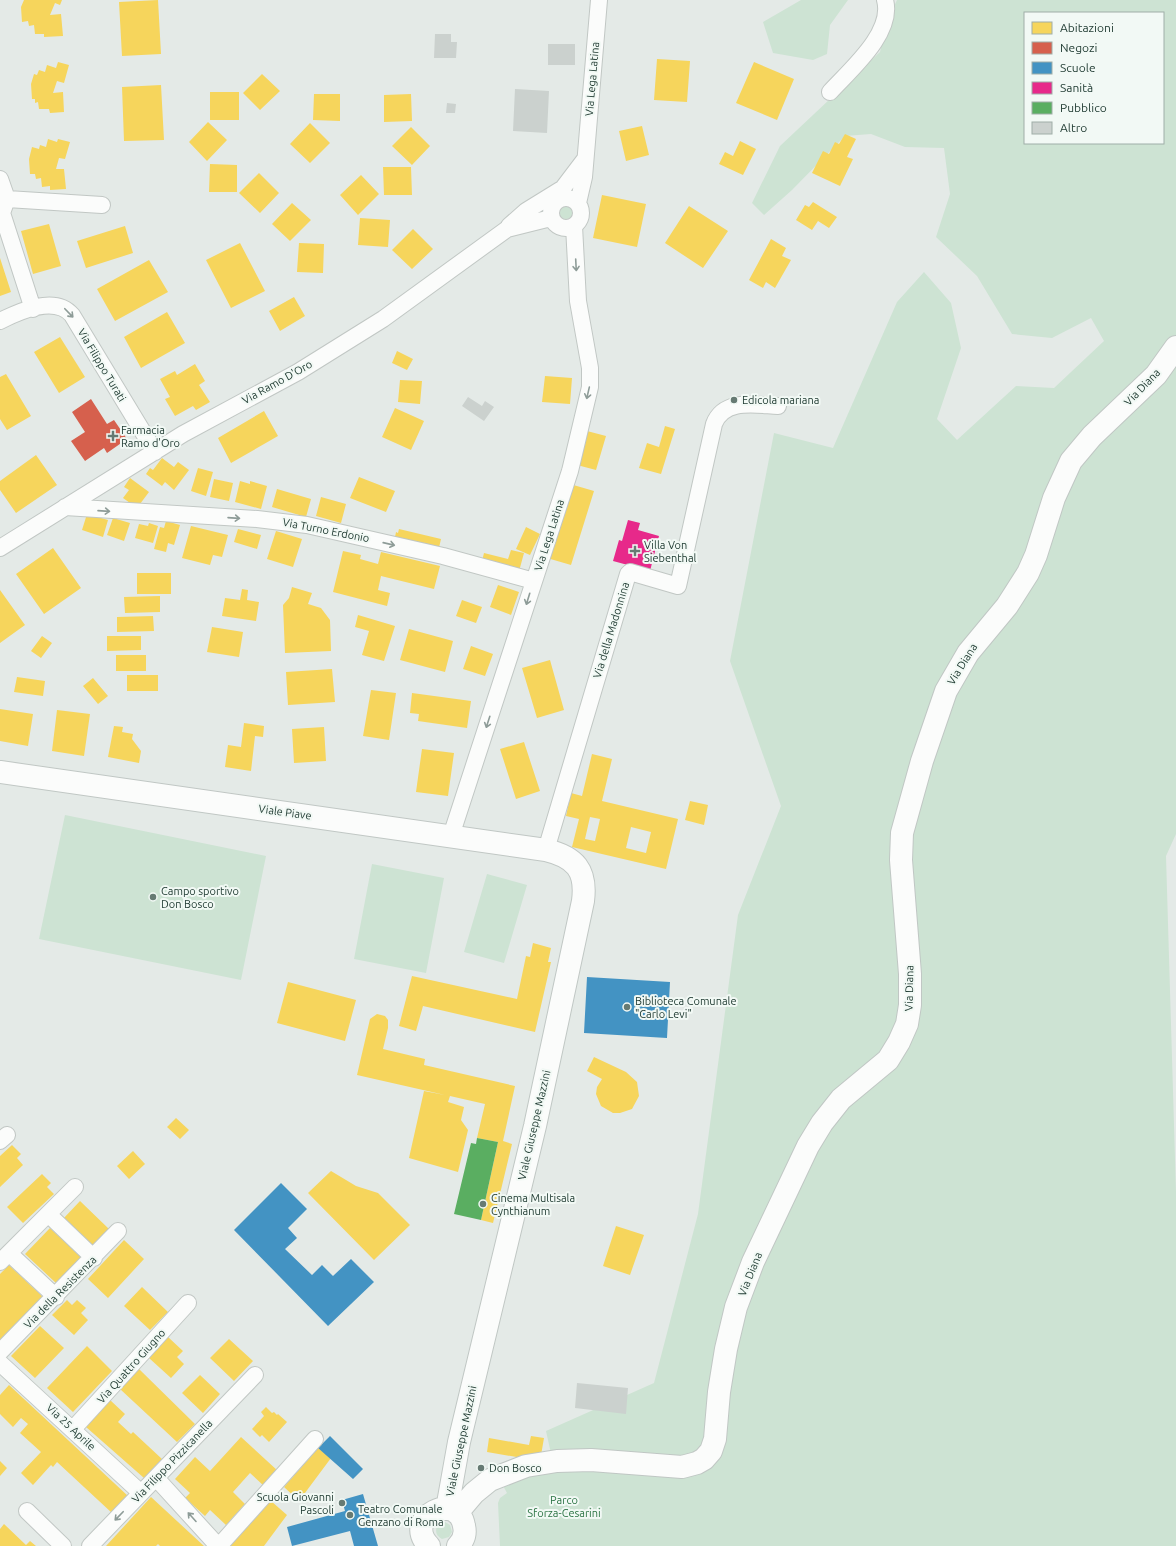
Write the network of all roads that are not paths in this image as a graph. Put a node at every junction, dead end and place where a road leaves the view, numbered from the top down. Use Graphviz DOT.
graph roads {
  1 [pos="600,0"];
  2 [pos="885,0"];
  3 [pos="830,92"];
  4 [pos="585,159"];
  5 [pos="0,179"];
  6 [pos="555,198"];
  7 [pos="7,199"];
  8 [pos="578,203"];
  9 [pos="102,205"];
  10 [pos="551,218"];
  11 [pos="574,226"];
  12 [pos="507,229"];
  13 [pos="33,309"];
  14 [pos="0,321"];
  15 [pos="1176,347"];
  16 [pos="778,406"];
  17 [pos="155,452"];
  18 [pos="65,507"];
  19 [pos="0,548"];
  20 [pos="534,581"];
  21 [pos="0,772"];
  22 [pos="451,836"];
  23 [pos="546,850"];
  24 [pos="584,882"];
  25 [pos="75,1187"];
  26 [pos="48,1214"];
  27 [pos="118,1231"];
  28 [pos="5,1258"];
  29 [pos="94,1258"];
  30 [pos="56,1297"];
  31 [pos="188,1303"];
  32 [pos="0,1352"];
  33 [pos="0,1363"];
  34 [pos="255,1375"];
  35 [pos="73,1429"];
  36 [pos="315,1439"];
  37 [pos="156,1478"];
  38 [pos="141,1493"];
  39 [pos="27,1511"];
  40 [pos="452,1511"];
  41 [pos="460,1545"];
  42 [pos="63,1546"];
  43 [pos="90,1546"];
  44 [pos="218,1546"];
  45 [pos="429,1546"];
  1 -- 4 [label="street, Via Lega Latina"];
  2 -- 3 [label="street"];
  4 -- 6 [label="street"];
  4 -- 8 [label="street, Via Lega Latina"];
  5 -- 7 [label="street"];
  6 -- 8 [label="street"];
  6 -- 10 [label="street"];
  6 -- 12 [label="street"];
  7 -- 9 [label="street"];
  7 -- 13 [label="street"];
  8 -- 11 [label="street"];
  10 -- 11 [label="street"];
  10 -- 12 [label="street, Via Ramo D'Oro"];
  11 -- 20 [label="street, Via Lega Latina, one-way"];
  12 -- 17 [label="street, Via Ramo D'Oro"];
  13 -- 14 [label="street, Via Filippo Turati"];
  13 -- 17 [label="street, Via Filippo Turati, one-way"];
  15 -- 40 [label="street, Via Diana"];
  16 -- 23 [label="street, Via della Madonnina"];
  17 -- 18 [label="street, Via Ramo D'Oro"];
  18 -- 19 [label="street, Via Ramo D'Oro"];
  18 -- 20 [label="street, Via Turno Erdonio, one-way"];
  20 -- 22 [label="street, Via Lega Latina, one-way"];
  21 -- 22 [label="street, Viale Piave"];
  22 -- 23 [label="street, Viale Piave"];
  23 -- 24 [label="street, Viale Piave"];
  24 -- 40 [label="street, Viale Giuseppe Mazzini"];
  25 -- 26 [label="street"];
  26 -- 28 [label="street"];
  26 -- 29 [label="street"];
  27 -- 29 [label="street, Via della Resistenza"];
  28 -- 30 [label="street"];
  29 -- 30 [label="street, Via della Resistenza"];
  30 -- 32 [label="street, Via della Resistenza"];
  31 -- 35 [label="street, Via Quattro Giugno"];
  33 -- 35 [label="street, Via 25 Aprile"];
  34 -- 37 [label="street, Via Filippo Pizzicanella"];
  35 -- 38 [label="street, Via 25 Aprile"];
  36 -- 44 [label="street"];
  37 -- 38 [label="street, Via Filippo Pizzicanella"];
  44 -- 37 [label="street, one-way"];
  38 -- 43 [label="street, Via Filippo Pizzicanella, one-way"];
  39 -- 42 [label="street"];
  40 -- 41 [label="street"];
  40 -- 45 [label="street"];
}
